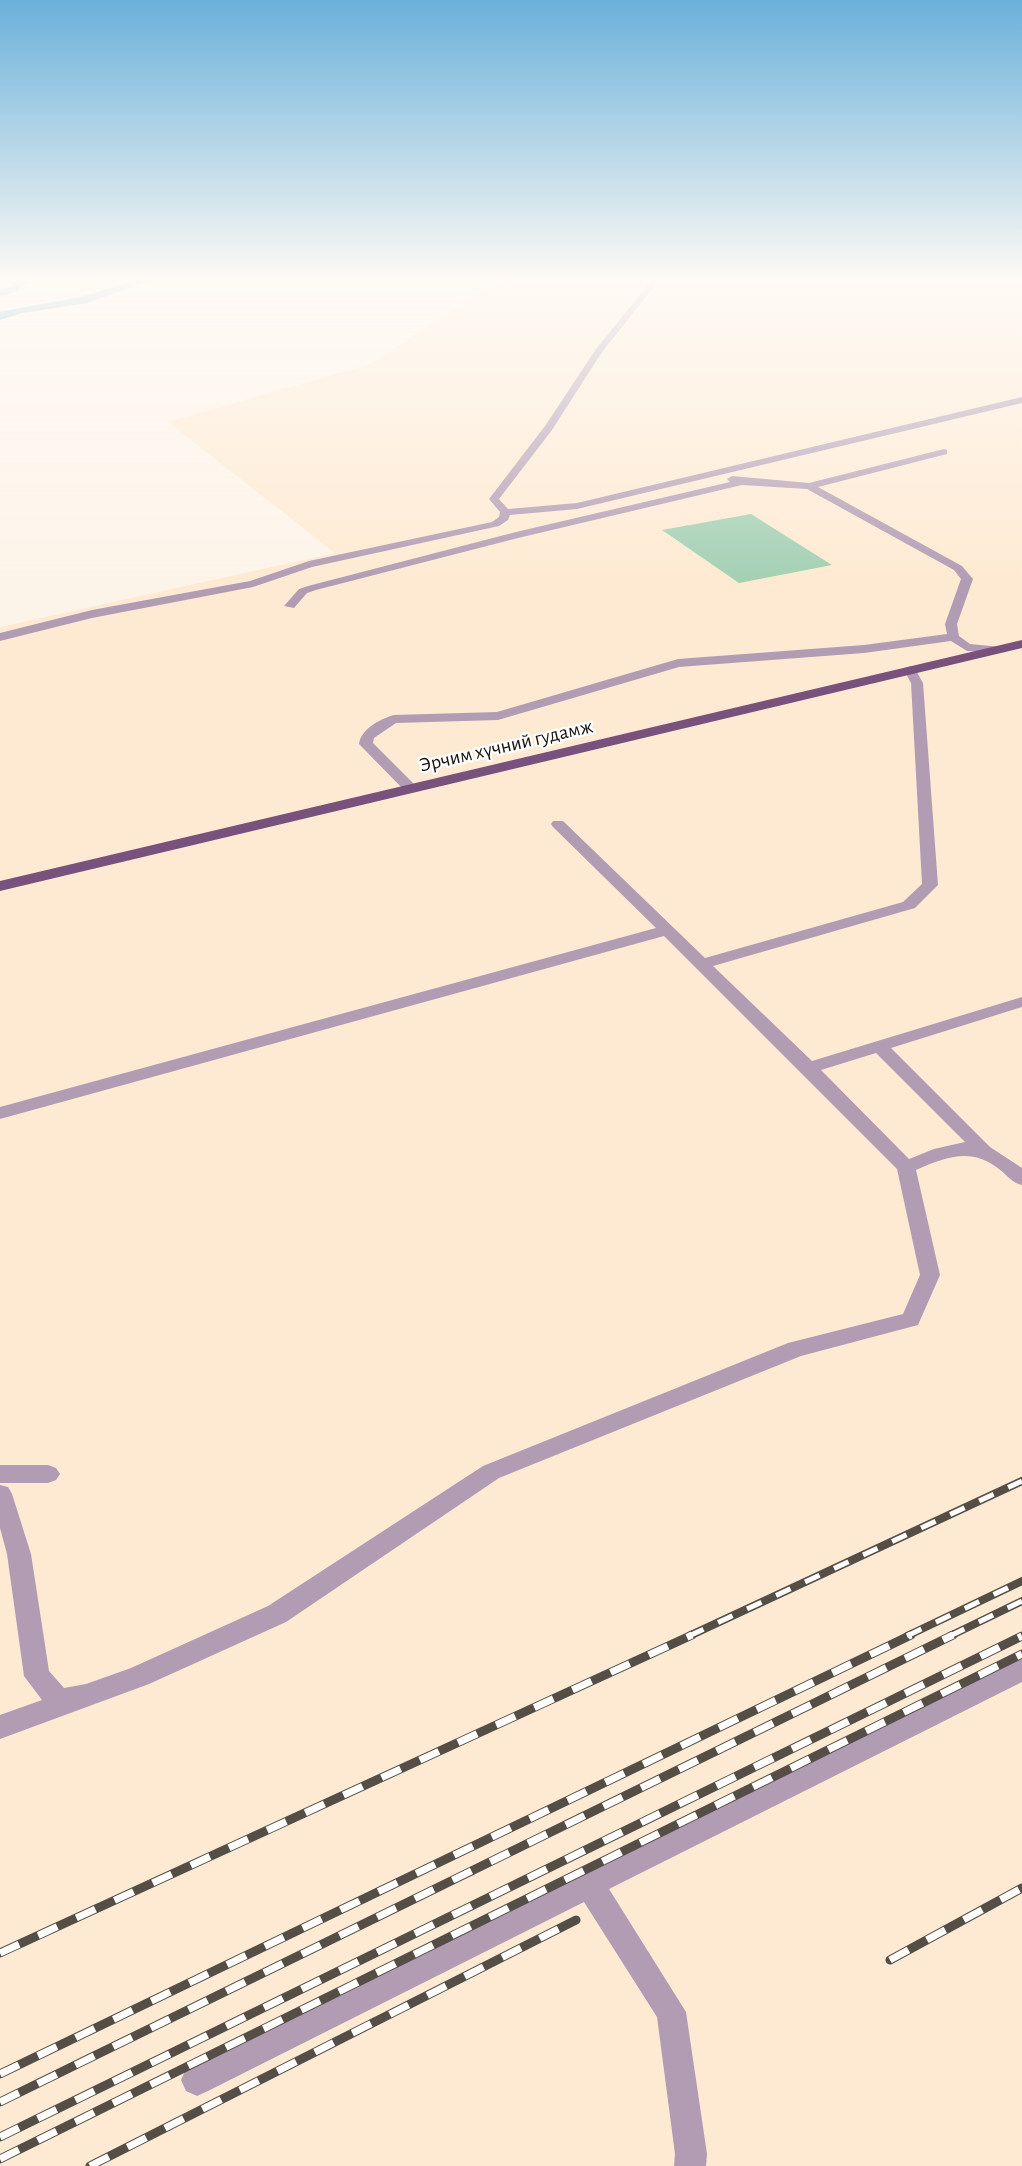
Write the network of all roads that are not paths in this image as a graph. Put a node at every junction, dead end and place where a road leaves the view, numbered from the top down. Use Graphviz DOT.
graph roads {
  1 [pos="580,380"];
  2 [pos="1022,400"];
  3 [pos="944,452"];
  4 [pos="720,473"];
  5 [pos="742,482"];
  6 [pos="809,486"];
  7 [pos="505,512"];
  8 [pos="347,556"];
  9 [pos="370,573"];
  10 [pos="290,606"];
  11 [pos="0,637"];
  12 [pos="952,637"];
  13 [pos="1022,644"];
  14 [pos="997,650"];
  15 [pos="910,670"];
  16 [pos="410,788"];
  17 [pos="558,824"];
  18 [pos="0,886"];
  19 [pos="666,930"];
  20 [pos="702,964"];
  21 [pos="1022,1002"];
  22 [pos="879,1046"];
  23 [pos="809,1068"];
  24 [pos="0,1113"];
  25 [pos="982,1149"];
  26 [pos="906,1167"];
  27 [pos="1022,1179"];
  28 [pos="0,1474"];
  29 [pos="48,1474"];
  30 [pos="0,1494"];
  31 [pos="1022,1669"];
  32 [pos="86,1696"];
  33 [pos="0,1727"];
  34 [pos="590,1885"];
  35 [pos="197,2080"];
  36 [pos="690,2166"];
  1 -- 7 [label="street"];
  2 -- 4 [label="street"];
  3 -- 6 [label="street"];
  4 -- 5 [label="street"];
  4 -- 7 [label="street"];
  5 -- 6 [label="street"];
  5 -- 9 [label="street"];
  6 -- 12 [label="street"];
  7 -- 8 [label="street"];
  8 -- 9 [label="street"];
  8 -- 11 [label="street"];
  9 -- 10 [label="street"];
  12 -- 14 [label="street"];
  12 -- 16 [label="street"];
  13 -- 14 [label="main road, Эрчим хүчний гудамж"];
  14 -- 15 [label="main road, Эрчим хүчний гудамж"];
  15 -- 16 [label="main road, Эрчим хүчний гудамж"];
  15 -- 20 [label="street"];
  16 -- 18 [label="main road, Эрчим хүчний гудамж"];
  17 -- 19 [label="street"];
  19 -- 20 [label="street"];
  19 -- 24 [label="street"];
  20 -- 23 [label="street"];
  21 -- 22 [label="street"];
  22 -- 23 [label="street"];
  22 -- 25 [label="street"];
  23 -- 26 [label="street"];
  25 -- 26 [label="street"];
  25 -- 27 [label="street"];
  26 -- 32 [label="street"];
  28 -- 29 [label="street"];
  30 -- 32 [label="street"];
  31 -- 34 [label="street"];
  32 -- 33 [label="street"];
  34 -- 35 [label="street"];
  34 -- 36 [label="street"];
}
